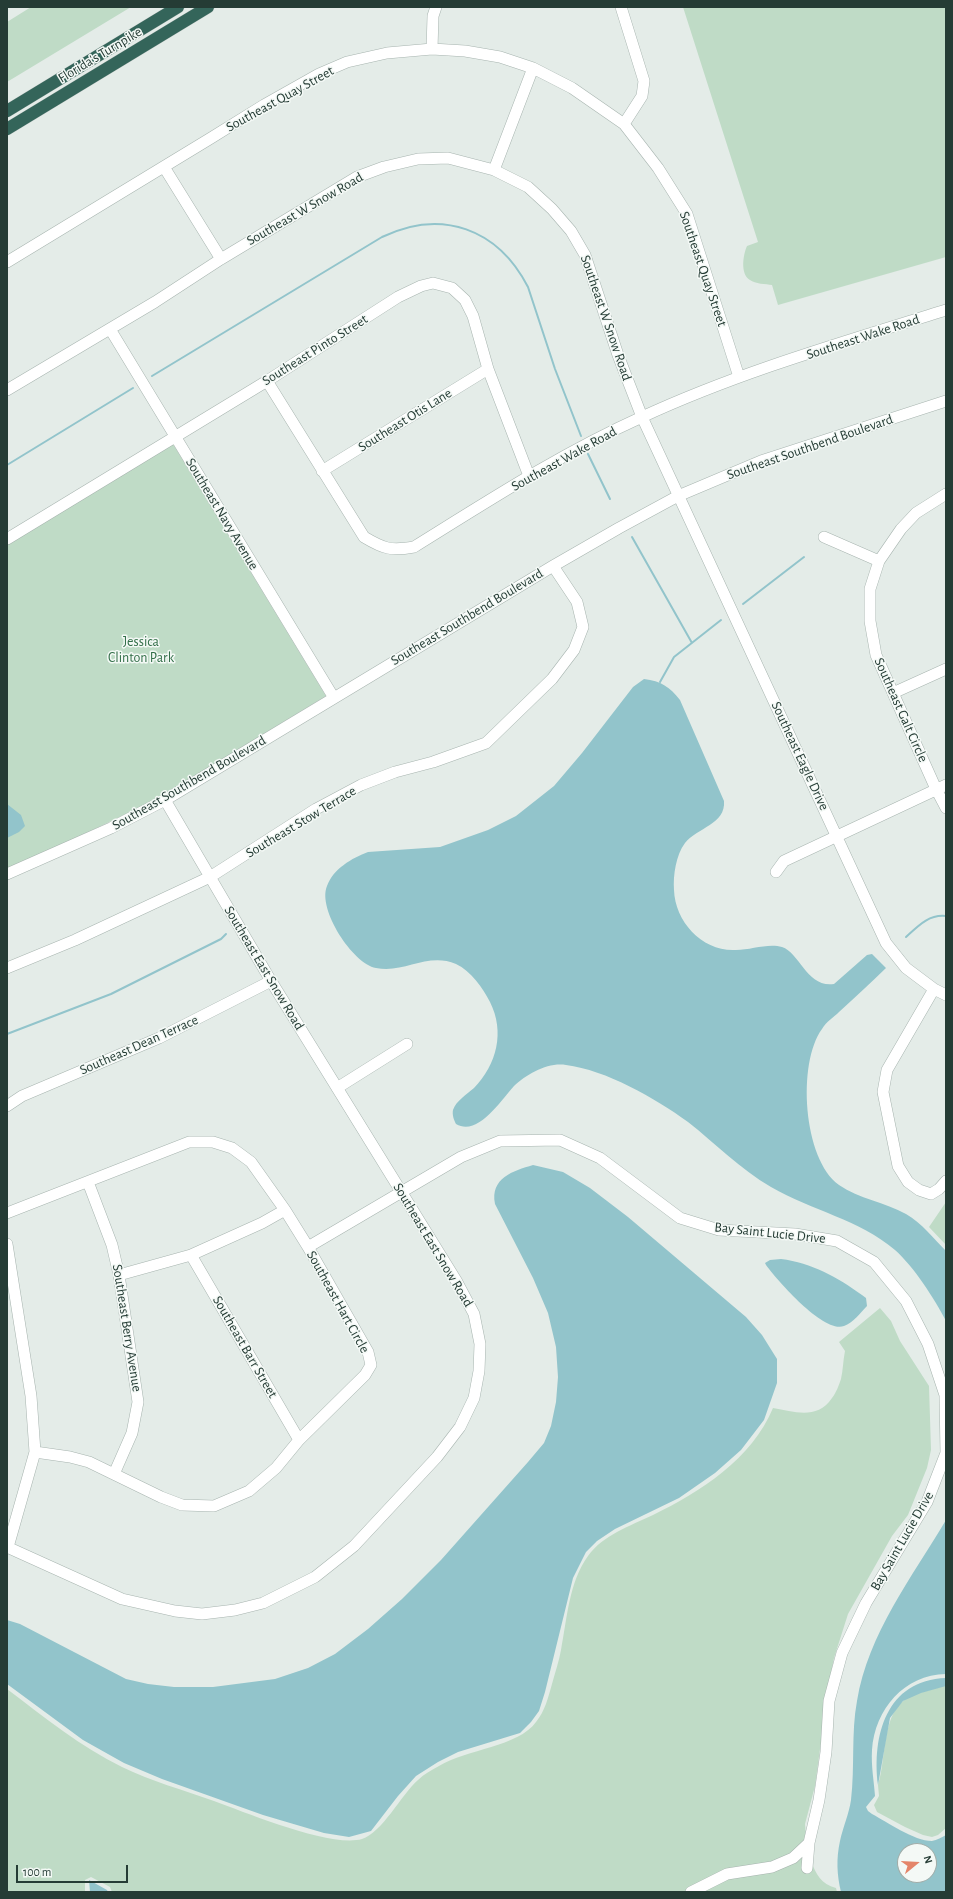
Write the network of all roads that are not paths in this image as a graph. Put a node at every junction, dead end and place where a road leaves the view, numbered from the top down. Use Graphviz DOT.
graph roads {
  1 [pos="178,7"];
  2 [pos="208,7"];
  3 [pos="436,7"];
  4 [pos="621,7"];
  5 [pos="432,49"];
  6 [pos="534,68"];
  7 [pos="7,111"];
  8 [pos="624,124"];
  9 [pos="7,129"];
  10 [pos="164,167"];
  11 [pos="494,170"];
  12 [pos="221,259"];
  13 [pos="7,262"];
  14 [pos="946,310"];
  15 [pos="110,329"];
  16 [pos="488,368"];
  17 [pos="739,377"];
  18 [pos="267,381"];
  19 [pos="7,390"];
  20 [pos="946,401"];
  21 [pos="642,417"];
  22 [pos="175,436"];
  23 [pos="322,471"];
  24 [pos="529,476"];
  25 [pos="946,494"];
  26 [pos="678,496"];
  27 [pos="824,537"];
  28 [pos="7,539"];
  29 [pos="879,561"];
  30 [pos="553,566"];
  31 [pos="946,669"];
  32 [pos="893,693"];
  33 [pos="334,698"];
  34 [pos="941,787"];
  35 [pos="165,800"];
  36 [pos="946,808"];
  37 [pos="837,836"];
  38 [pos="776,872"];
  39 [pos="7,874"];
  40 [pos="210,877"];
  41 [pos="7,968"];
  42 [pos="271,981"];
  43 [pos="934,989"];
  44 [pos="946,995"];
  45 [pos="407,1044"];
  46 [pos="337,1088"];
  47 [pos="7,1106"];
  48 [pos="946,1181"];
  49 [pos="88,1182"];
  50 [pos="402,1192"];
  51 [pos="285,1210"];
  52 [pos="7,1213"];
  53 [pos="7,1244"];
  54 [pos="308,1247"];
  55 [pos="191,1255"];
  56 [pos="119,1275"];
  57 [pos="299,1440"];
  58 [pos="35,1452"];
  59 [pos="114,1474"];
  60 [pos="8,1547"];
  61 [pos="809,1843"];
  62 [pos="807,1868"];
  63 [pos="691,1892"];
  1 -- 7 [label="highway, Florida's Turnpike"];
  2 -- 9 [label="highway, Florida's Turnpike"];
  3 -- 5 [label="street"];
  4 -- 8 [label="street"];
  5 -- 6 [label="street, Southeast Quay Street"];
  5 -- 10 [label="street, Southeast Quay Street"];
  6 -- 8 [label="street, Southeast Quay Street"];
  6 -- 11 [label="street"];
  8 -- 17 [label="street, Southeast Quay Street"];
  10 -- 12 [label="street"];
  10 -- 13 [label="street, Southeast Quay Street"];
  11 -- 12 [label="street, Southeast W Snow Road"];
  11 -- 21 [label="street, Southeast W Snow Road"];
  12 -- 15 [label="street, Southeast W Snow Road"];
  14 -- 17 [label="street, Southeast Wake Road"];
  15 -- 19 [label="street, Southeast W Snow Road"];
  15 -- 22 [label="street, Southeast Navy Avenue"];
  16 -- 18 [label="street, Southeast Pinto Street"];
  16 -- 23 [label="street, Southeast Otis Lane"];
  16 -- 24 [label="street, Southeast Pinto Street"];
  17 -- 21 [label="street, Southeast Wake Road"];
  18 -- 22 [label="street, Southeast Pinto Street"];
  18 -- 23 [label="street, Southeast Wake Road"];
  20 -- 26 [label="street, Southeast Southbend Boulevard"];
  21 -- 24 [label="street, Southeast Wake Road"];
  21 -- 26 [label="street, Southeast W Snow Road"];
  22 -- 28 [label="street, Southeast Pinto Street"];
  22 -- 33 [label="street, Southeast Navy Avenue"];
  23 -- 24 [label="street, Southeast Wake Road"];
  25 -- 29 [label="street, Southeast Galt Circle"];
  26 -- 30 [label="street, Southeast Southbend Boulevard"];
  26 -- 37 [label="street, Southeast Eagle Drive"];
  27 -- 29 [label="street"];
  29 -- 32 [label="street, Southeast Galt Circle"];
  30 -- 33 [label="street, Southeast Southbend Boulevard"];
  30 -- 40 [label="street, Southeast Stow Terrace"];
  31 -- 32 [label="street"];
  32 -- 34 [label="street, Southeast Galt Circle"];
  33 -- 35 [label="street, Southeast Southbend Boulevard"];
  34 -- 36 [label="street, Southeast Galt Circle"];
  34 -- 37 [label="street"];
  35 -- 39 [label="street, Southeast Southbend Boulevard"];
  35 -- 40 [label="street, Southeast East Snow Road"];
  37 -- 38 [label="street"];
  37 -- 43 [label="street, Southeast Eagle Drive"];
  40 -- 41 [label="street, Southeast Stow Terrace"];
  40 -- 42 [label="street, Southeast East Snow Road"];
  42 -- 46 [label="street, Southeast East Snow Road"];
  42 -- 47 [label="street, Southeast Dean Terrace"];
  43 -- 44 [label="street, Southeast Eagle Drive"];
  43 -- 48 [label="street"];
  45 -- 46 [label="street"];
  46 -- 50 [label="street, Southeast East Snow Road"];
  49 -- 51 [label="street, Southeast Hart Circle"];
  49 -- 52 [label="street, Southeast Hart Circle"];
  49 -- 56 [label="street, Southeast Berry Avenue"];
  50 -- 54 [label="street, Bay Saint Lucie Drive"];
  50 -- 60 [label="street, Southeast East Snow Road"];
  50 -- 61 [label="street, Bay Saint Lucie Drive"];
  51 -- 54 [label="street, Southeast Hart Circle"];
  51 -- 55 [label="street"];
  53 -- 58 [label="street"];
  54 -- 57 [label="street, Southeast Hart Circle"];
  55 -- 56 [label="street"];
  55 -- 57 [label="street, Southeast Barr Street"];
  56 -- 59 [label="street, Southeast Berry Avenue"];
  57 -- 59 [label="street, Southeast Hart Circle"];
  58 -- 59 [label="street, Southeast Hart Circle"];
  58 -- 60 [label="street"];
  61 -- 62 [label="street, Bay Saint Lucie Drive"];
  61 -- 63 [label="street"];
}
